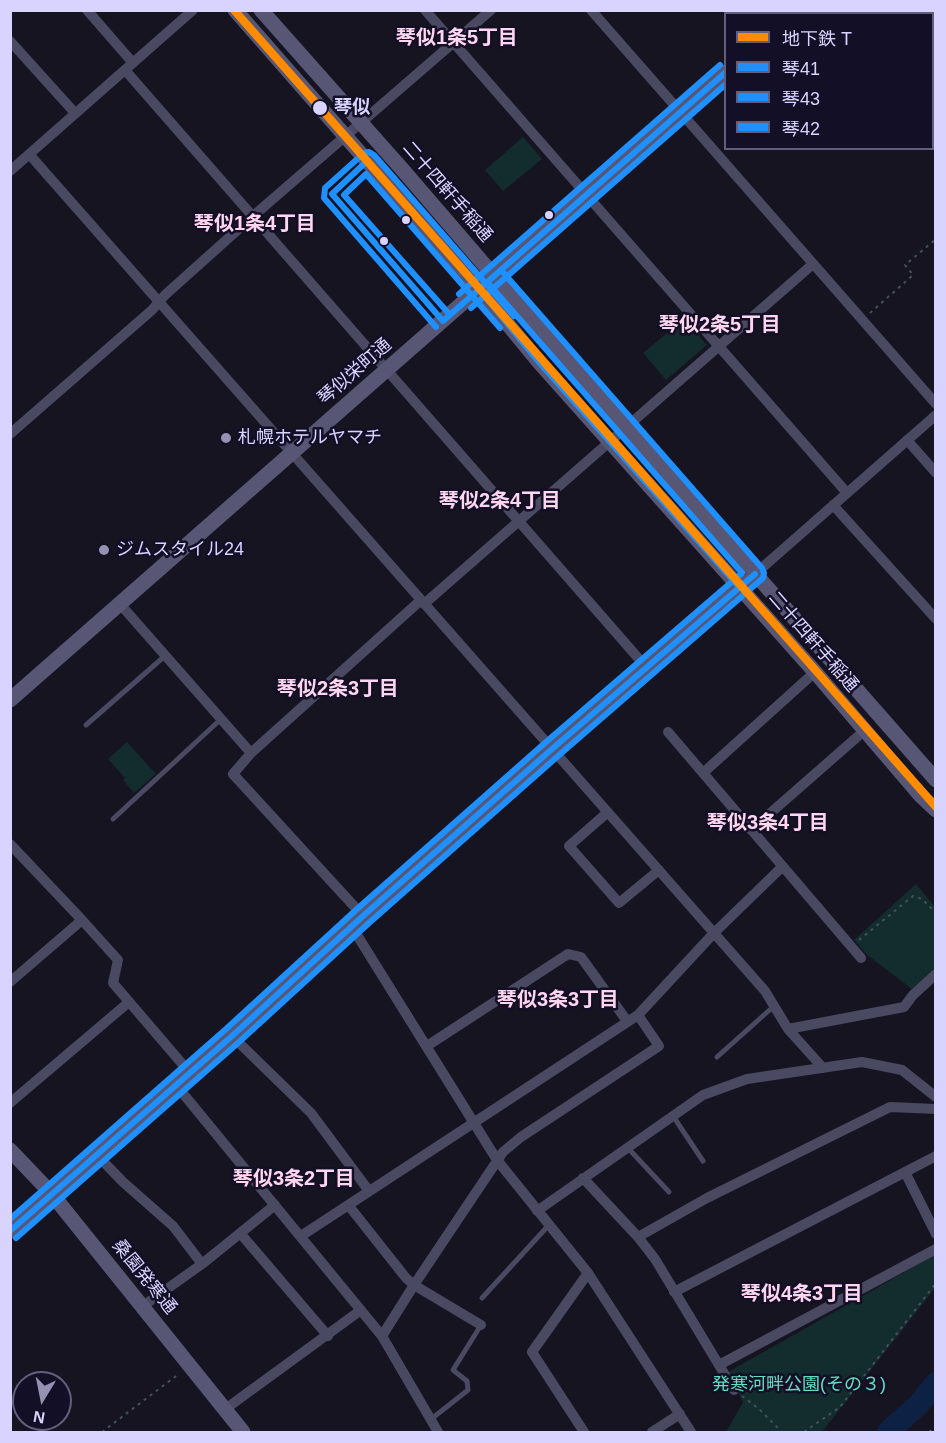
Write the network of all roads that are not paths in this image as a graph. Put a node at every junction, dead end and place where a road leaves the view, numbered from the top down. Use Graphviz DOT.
graph roads {
  1 [pos="87,10"];
  2 [pos="193,10"];
  3 [pos="235,10"];
  4 [pos="261,10"];
  5 [pos="425,10"];
  6 [pos="491,10"];
  7 [pos="591,10"];
  8 [pos="10,40"];
  9 [pos="454,44"];
  10 [pos="129,66"];
  11 [pos="724,74"];
  12 [pos="680,112"];
  13 [pos="75,113"];
  14 [pos="361,124"];
  15 [pos="346,136"];
  16 [pos="29,154"];
  17 [pos="367,161"];
  18 [pos="11,171"];
  19 [pos="355,173"];
  20 [pos="586,195"];
  21 [pos="252,217"];
  22 [pos="813,264"];
  23 [pos="494,276"];
  24 [pos="479,289"];
  25 [pos="159,302"];
  26 [pos="428,304"];
  27 [pos="443,321"];
  28 [pos="719,347"];
  29 [pos="387,370"];
  30 [pos="936,404"];
  31 [pos="936,415"];
  32 [pos="627,428"];
  33 [pos="10,434"];
  34 [pos="907,440"];
  35 [pos="611,442"];
  36 [pos="291,454"];
  37 [pos="936,473"];
  38 [pos="847,493"];
  39 [pos="833,505"];
  40 [pos="520,522"];
  41 [pos="755,574"];
  42 [pos="739,587"];
  43 [pos="422,602"];
  44 [pos="120,604"];
  45 [pos="936,619"];
  46 [pos="166,655"];
  47 [pos="646,667"];
  48 [pos="814,672"];
  49 [pos="10,700"];
  50 [pos="221,719"];
  51 [pos="86,725"];
  52 [pos="864,730"];
  53 [pos="668,732"];
  54 [pos="552,749"];
  55 [pos="251,753"];
  56 [pos="703,773"];
  57 [pos="934,777"];
  58 [pos="936,810"];
  59 [pos="608,812"];
  60 [pos="113,819"];
  61 [pos="751,830"];
  62 [pos="13,851"];
  63 [pos="782,867"];
  64 [pos="659,870"];
  65 [pos="363,916"];
  66 [pos="82,920"];
  67 [pos="352,927"];
  68 [pos="713,934"];
  69 [pos="861,958"];
  70 [pos="936,974"];
  71 [pos="10,982"];
  72 [pos="129,1002"];
  73 [pos="774,1006"];
  74 [pos="638,1015"];
  75 [pos="627,1021"];
  76 [pos="788,1029"];
  77 [pos="232,1036"];
  78 [pos="427,1046"];
  79 [pos="717,1058"];
  80 [pos="823,1068"];
  81 [pos="190,1073"];
  82 [pos="176,1085"];
  83 [pos="936,1097"];
  84 [pos="10,1103"];
  85 [pos="936,1109"];
  86 [pos="673,1116"];
  87 [pos="474,1122"];
  88 [pos="627,1147"];
  89 [pos="10,1149"];
  90 [pos="96,1154"];
  91 [pos="936,1156"];
  92 [pos="497,1160"];
  93 [pos="703,1161"];
  94 [pos="905,1172"];
  95 [pos="584,1178"];
  96 [pos="369,1191"];
  97 [pos="669,1192"];
  98 [pos="51,1193"];
  99 [pos="275,1205"];
  100 [pos="349,1206"];
  101 [pos="537,1211"];
  102 [pos="548,1226"];
  103 [pos="10,1231"];
  104 [pos="240,1233"];
  105 [pos="936,1234"];
  106 [pos="301,1236"];
  107 [pos="638,1237"];
  108 [pos="936,1249"];
  109 [pos="202,1264"];
  110 [pos="588,1273"];
  111 [pos="414,1285"];
  112 [pos="674,1292"];
  113 [pos="482,1298"];
  114 [pos="143,1306"];
  115 [pos="362,1310"];
  116 [pos="481,1325"];
  117 [pos="328,1336"];
  118 [pos="382,1336"];
  119 [pos="719,1365"];
  120 [pos="734,1390"];
  121 [pos="224,1410"];
  122 [pos="680,1414"];
  123 [pos="430,1420"];
  124 [pos="243,1432"];
  125 [pos="438,1432"];
  126 [pos="584,1432"];
  127 [pos="652,1432"];
  128 [pos="691,1432"];
  1 -- 10 [label="street"];
  2 -- 10 [label="street"];
  3 -- 15 [label="street, 二十四軒手稲通"];
  4 -- 14 [label="street, 二十四軒手稲通"];
  5 -- 9 [label="street"];
  6 -- 9 [label="street"];
  7 -- 12 [label="street"];
  8 -- 13 [label="street"];
  9 -- 14 [label="street"];
  9 -- 20 [label="street"];
  10 -- 13 [label="street"];
  10 -- 21 [label="street"];
  11 -- 12 [label="street, 琴似栄町通"];
  12 -- 20 [label="street, 琴似栄町通"];
  12 -- 22 [label="street"];
  13 -- 16 [label="street"];
  14 -- 15 [label="street"];
  14 -- 23 [label="street, 二十四軒手稲通"];
  15 -- 17 [label="street, 二十四軒手稲通"];
  15 -- 21 [label="street"];
  16 -- 18 [label="street"];
  16 -- 25 [label="street"];
  17 -- 19 [label="lane"];
  17 -- 24 [label="street, 二十四軒手稲通"];
  20 -- 23 [label="street, 琴似栄町通"];
  20 -- 28 [label="street"];
  21 -- 25 [label="street"];
  21 -- 29 [label="street"];
  22 -- 28 [label="street"];
  22 -- 30 [label="street"];
  23 -- 24 [label="street, 琴似栄町通"];
  23 -- 32 [label="street, 二十四軒手稲通"];
  24 -- 27 [label="street, 琴似栄町通"];
  24 -- 35 [label="street, 二十四軒手稲通"];
  25 -- 33 [label="street"];
  25 -- 36 [label="street"];
  26 -- 27 [label="lane"];
  27 -- 29 [label="street, 琴似栄町通"];
  28 -- 32 [label="street"];
  28 -- 38 [label="street"];
  29 -- 36 [label="street, 琴似栄町通"];
  29 -- 40 [label="street"];
  31 -- 34 [label="street"];
  32 -- 35 [label="street"];
  32 -- 41 [label="street, 二十四軒手稲通"];
  34 -- 37 [label="street"];
  34 -- 38 [label="street"];
  35 -- 40 [label="street"];
  35 -- 42 [label="street, 二十四軒手稲通"];
  36 -- 43 [label="street"];
  36 -- 44 [label="street, 琴似栄町通"];
  38 -- 39 [label="street"];
  39 -- 41 [label="street"];
  39 -- 45 [label="street"];
  40 -- 43 [label="street"];
  40 -- 47 [label="street"];
  41 -- 42 [label="street"];
  41 -- 57 [label="street, 二十四軒手稲通"];
  42 -- 47 [label="street"];
  42 -- 48 [label="street, 二十四軒手稲通"];
  43 -- 54 [label="street"];
  43 -- 55 [label="street"];
  44 -- 46 [label="street"];
  44 -- 49 [label="street, 琴似栄町通"];
  46 -- 50 [label="street"];
  46 -- 51 [label="lane"];
  47 -- 54 [label="street"];
  48 -- 52 [label="street, 二十四軒手稲通"];
  48 -- 56 [label="street"];
  50 -- 55 [label="street"];
  50 -- 60 [label="lane"];
  52 -- 58 [label="street, 二十四軒手稲通"];
  52 -- 61 [label="street"];
  53 -- 56 [label="street"];
  54 -- 59 [label="street"];
  54 -- 65 [label="street"];
  55 -- 65 [label="street"];
  56 -- 61 [label="street"];
  59 -- 64 [label="street"];
  59 -- 64 [label="street"];
  61 -- 63 [label="street"];
  62 -- 66 [label="street"];
  63 -- 68 [label="street"];
  63 -- 69 [label="street"];
  64 -- 68 [label="street"];
  65 -- 67 [label="street"];
  66 -- 71 [label="street"];
  66 -- 72 [label="street"];
  67 -- 77 [label="street"];
  67 -- 78 [label="street"];
  68 -- 73 [label="street"];
  68 -- 74 [label="street"];
  70 -- 76 [label="street"];
  72 -- 81 [label="street"];
  72 -- 84 [label="street"];
  73 -- 76 [label="street"];
  73 -- 79 [label="lane"];
  74 -- 75 [label="street"];
  74 -- 92 [label="street"];
  75 -- 78 [label="street"];
  75 -- 87 [label="street"];
  76 -- 80 [label="street"];
  77 -- 81 [label="street"];
  77 -- 96 [label="street"];
  78 -- 87 [label="street"];
  80 -- 83 [label="street"];
  80 -- 86 [label="street"];
  81 -- 82 [label="street"];
  82 -- 90 [label="street"];
  82 -- 99 [label="street"];
  85 -- 107 [label="street"];
  86 -- 88 [label="street"];
  86 -- 93 [label="lane"];
  87 -- 92 [label="street"];
  87 -- 96 [label="street"];
  88 -- 95 [label="street"];
  88 -- 97 [label="lane"];
  89 -- 98 [label="street, 桑園発寒通"];
  90 -- 98 [label="street"];
  90 -- 109 [label="street"];
  91 -- 94 [label="street"];
  92 -- 101 [label="street"];
  92 -- 111 [label="street"];
  94 -- 105 [label="street"];
  94 -- 112 [label="street"];
  95 -- 101 [label="street"];
  95 -- 107 [label="street"];
  96 -- 100 [label="street"];
  98 -- 103 [label="street"];
  98 -- 114 [label="street, 桑園発寒通"];
  99 -- 104 [label="street"];
  99 -- 106 [label="street"];
  100 -- 106 [label="street"];
  100 -- 111 [label="street"];
  101 -- 102 [label="street"];
  102 -- 110 [label="street"];
  102 -- 113 [label="lane"];
  104 -- 109 [label="street"];
  104 -- 117 [label="street"];
  106 -- 115 [label="street"];
  107 -- 112 [label="street"];
  108 -- 119 [label="street"];
  109 -- 114 [label="street"];
  110 -- 122 [label="street"];
  110 -- 126 [label="street"];
  111 -- 116 [label="street"];
  111 -- 118 [label="street"];
  112 -- 119 [label="street"];
  114 -- 121 [label="street, 桑園発寒通"];
  115 -- 117 [label="street"];
  115 -- 118 [label="street"];
  116 -- 123 [label="lane"];
  117 -- 121 [label="street"];
  118 -- 123 [label="street"];
  119 -- 120 [label="street"];
  121 -- 124 [label="street, 桑園発寒通"];
  122 -- 127 [label="street"];
  122 -- 128 [label="street"];
  123 -- 125 [label="street"];
}
